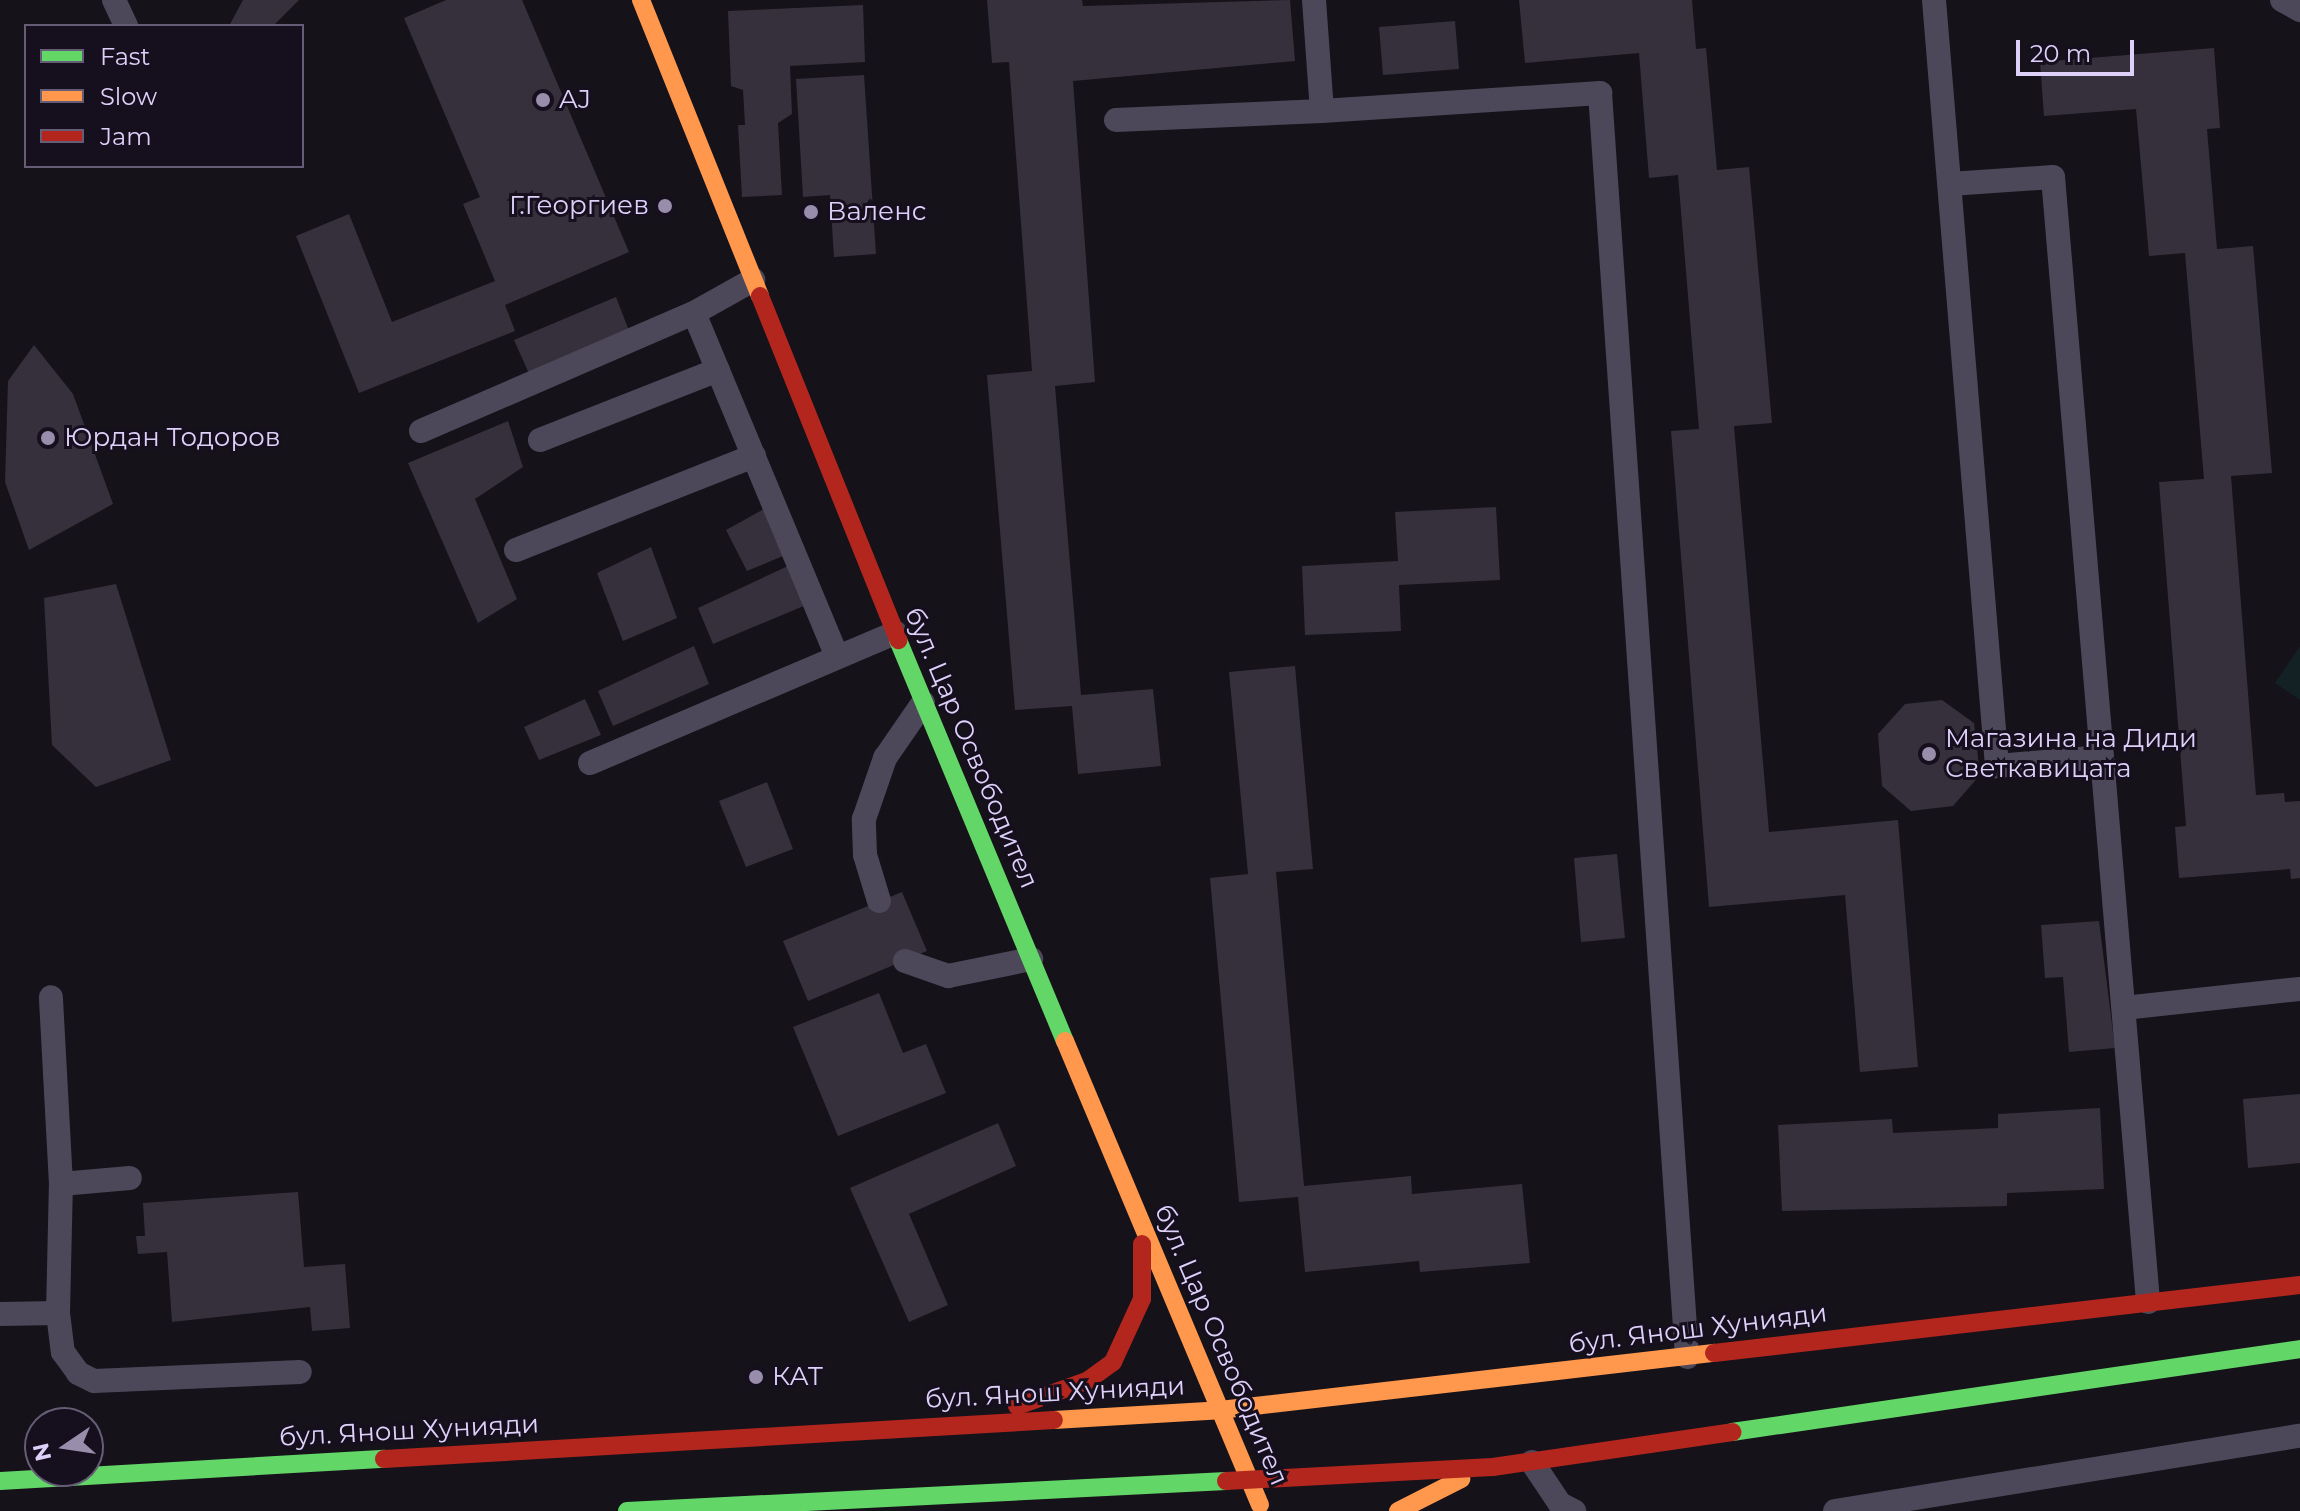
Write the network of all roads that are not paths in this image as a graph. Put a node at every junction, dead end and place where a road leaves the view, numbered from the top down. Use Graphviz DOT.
graph roads {
  1 [pos="114,0"];
  2 [pos="641,0"];
  3 [pos="1314,0"];
  4 [pos="1934,0"];
  5 [pos="2282,0"];
  6 [pos="2300,10"];
  7 [pos="125,24"];
  8 [pos="1322,111"];
  9 [pos="1116,120"];
  10 [pos="1950,184"];
  11 [pos="753,280"];
  12 [pos="694,313"];
  13 [pos="718,370"];
  14 [pos="421,431"];
  15 [pos="540,440"];
  16 [pos="754,456"];
  17 [pos="516,550"];
  18 [pos="895,633"];
  19 [pos="836,654"];
  20 [pos="923,703"];
  21 [pos="2102,757"];
  22 [pos="590,763"];
  23 [pos="879,901"];
  24 [pos="1031,959"];
  25 [pos="905,961"];
  26 [pos="2300,989"];
  27 [pos="51,997"];
  28 [pos="2124,1008"];
  29 [pos="130,1178"];
  30 [pos="61,1184"];
  31 [pos="1142,1229"];
  32 [pos="2300,1285"];
  33 [pos="2148,1302"];
  34 [pos="58,1313"];
  35 [pos="0,1314"];
  36 [pos="2300,1349"];
  37 [pos="1687,1357"];
  38 [pos="300,1372"];
  39 [pos="1220,1410"];
  40 [pos="961,1423"];
  41 [pos="2300,1436"];
  42 [pos="1532,1462"];
  43 [pos="1493,1467"];
  44 [pos="0,1481"];
  45 [pos="1250,1481"];
  46 [pos="1920,1504"];
  47 [pos="627,1511"];
  48 [pos="1263,1511"];
  49 [pos="1398,1511"];
  50 [pos="1574,1511"];
  51 [pos="1835,1511"];
  1 -- 7 [label="lane"];
  2 -- 11 [label="street, бул. Цар Освободител"];
  3 -- 8 [label="lane"];
  4 -- 10 [label="lane"];
  5 -- 6 [label="lane"];
  8 -- 9 [label="lane"];
  8 -- 37 [label="lane"];
  10 -- 21 [label="lane"];
  10 -- 21 [label="lane"];
  11 -- 12 [label="lane"];
  11 -- 18 [label="street, бул. Цар Освободител"];
  12 -- 13 [label="lane"];
  12 -- 14 [label="lane"];
  13 -- 15 [label="lane"];
  13 -- 16 [label="lane"];
  16 -- 17 [label="lane"];
  16 -- 19 [label="lane"];
  18 -- 19 [label="lane"];
  18 -- 20 [label="street, бул. Цар Освободител"];
  19 -- 22 [label="lane"];
  20 -- 23 [label="lane"];
  20 -- 24 [label="street, бул. Цар Освободител"];
  21 -- 28 [label="lane"];
  24 -- 25 [label="lane"];
  24 -- 31 [label="street, бул. Цар Освободител"];
  26 -- 28 [label="lane"];
  27 -- 30 [label="lane"];
  28 -- 33 [label="lane"];
  29 -- 30 [label="lane"];
  30 -- 34 [label="lane"];
  31 -- 39 [label="street, бул. Цар Освободител"];
  31 -- 40 [label="street"];
  32 -- 33 [label="street, бул. Янош Хунияди"];
  33 -- 37 [label="street, бул. Янош Хунияди"];
  34 -- 35 [label="lane"];
  34 -- 38 [label="lane"];
  36 -- 42 [label="street"];
  37 -- 39 [label="street, бул. Янош Хунияди"];
  39 -- 40 [label="street, бул. Янош Хунияди"];
  39 -- 45 [label="street, бул. Цар Освободител"];
  40 -- 44 [label="street, бул. Янош Хунияди"];
  41 -- 46 [label="lane"];
  42 -- 43 [label="street"];
  42 -- 50 [label="lane"];
  43 -- 45 [label="street"];
  43 -- 49 [label="street"];
  45 -- 47 [label="street"];
  45 -- 48 [label="street, бул. Цар Освободител"];
  46 -- 51 [label="lane"];
}
